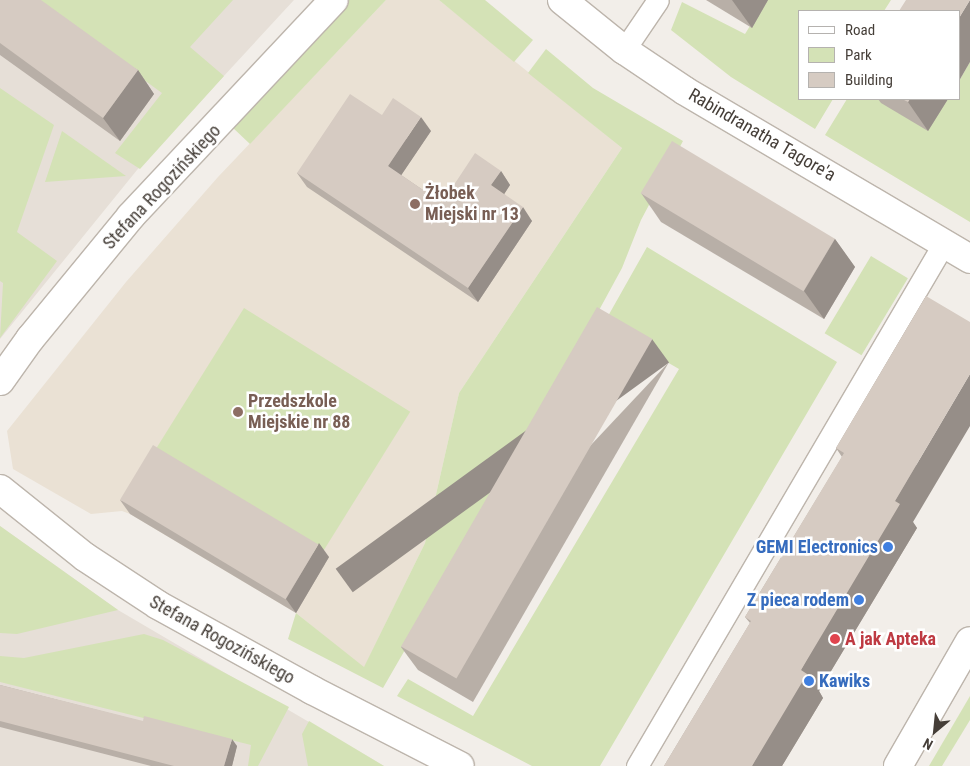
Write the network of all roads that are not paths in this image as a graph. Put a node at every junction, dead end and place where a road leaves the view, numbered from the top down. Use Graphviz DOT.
graph roads {
  1 [pos="334,0"];
  2 [pos="562,0"];
  3 [pos="658,0"];
  4 [pos="624,50"];
  5 [pos="944,242"];
  6 [pos="970,258"];
  7 [pos="0,381"];
  8 [pos="0,489"];
  9 [pos="970,641"];
  10 [pos="460,766"];
  11 [pos="637,766"];
  12 [pos="898,766"];
  1 -- 7 [label="street, Stefana Rogozińskiego"];
  2 -- 4 [label="street, Rabindranatha Tagore'a"];
  3 -- 4 [label="lane"];
  4 -- 5 [label="street, Rabindranatha Tagore'a"];
  5 -- 6 [label="street, Rabindranatha Tagore'a"];
  5 -- 11 [label="lane"];
  8 -- 10 [label="street, Stefana Rogozińskiego"];
  9 -- 12 [label="street"];
}
